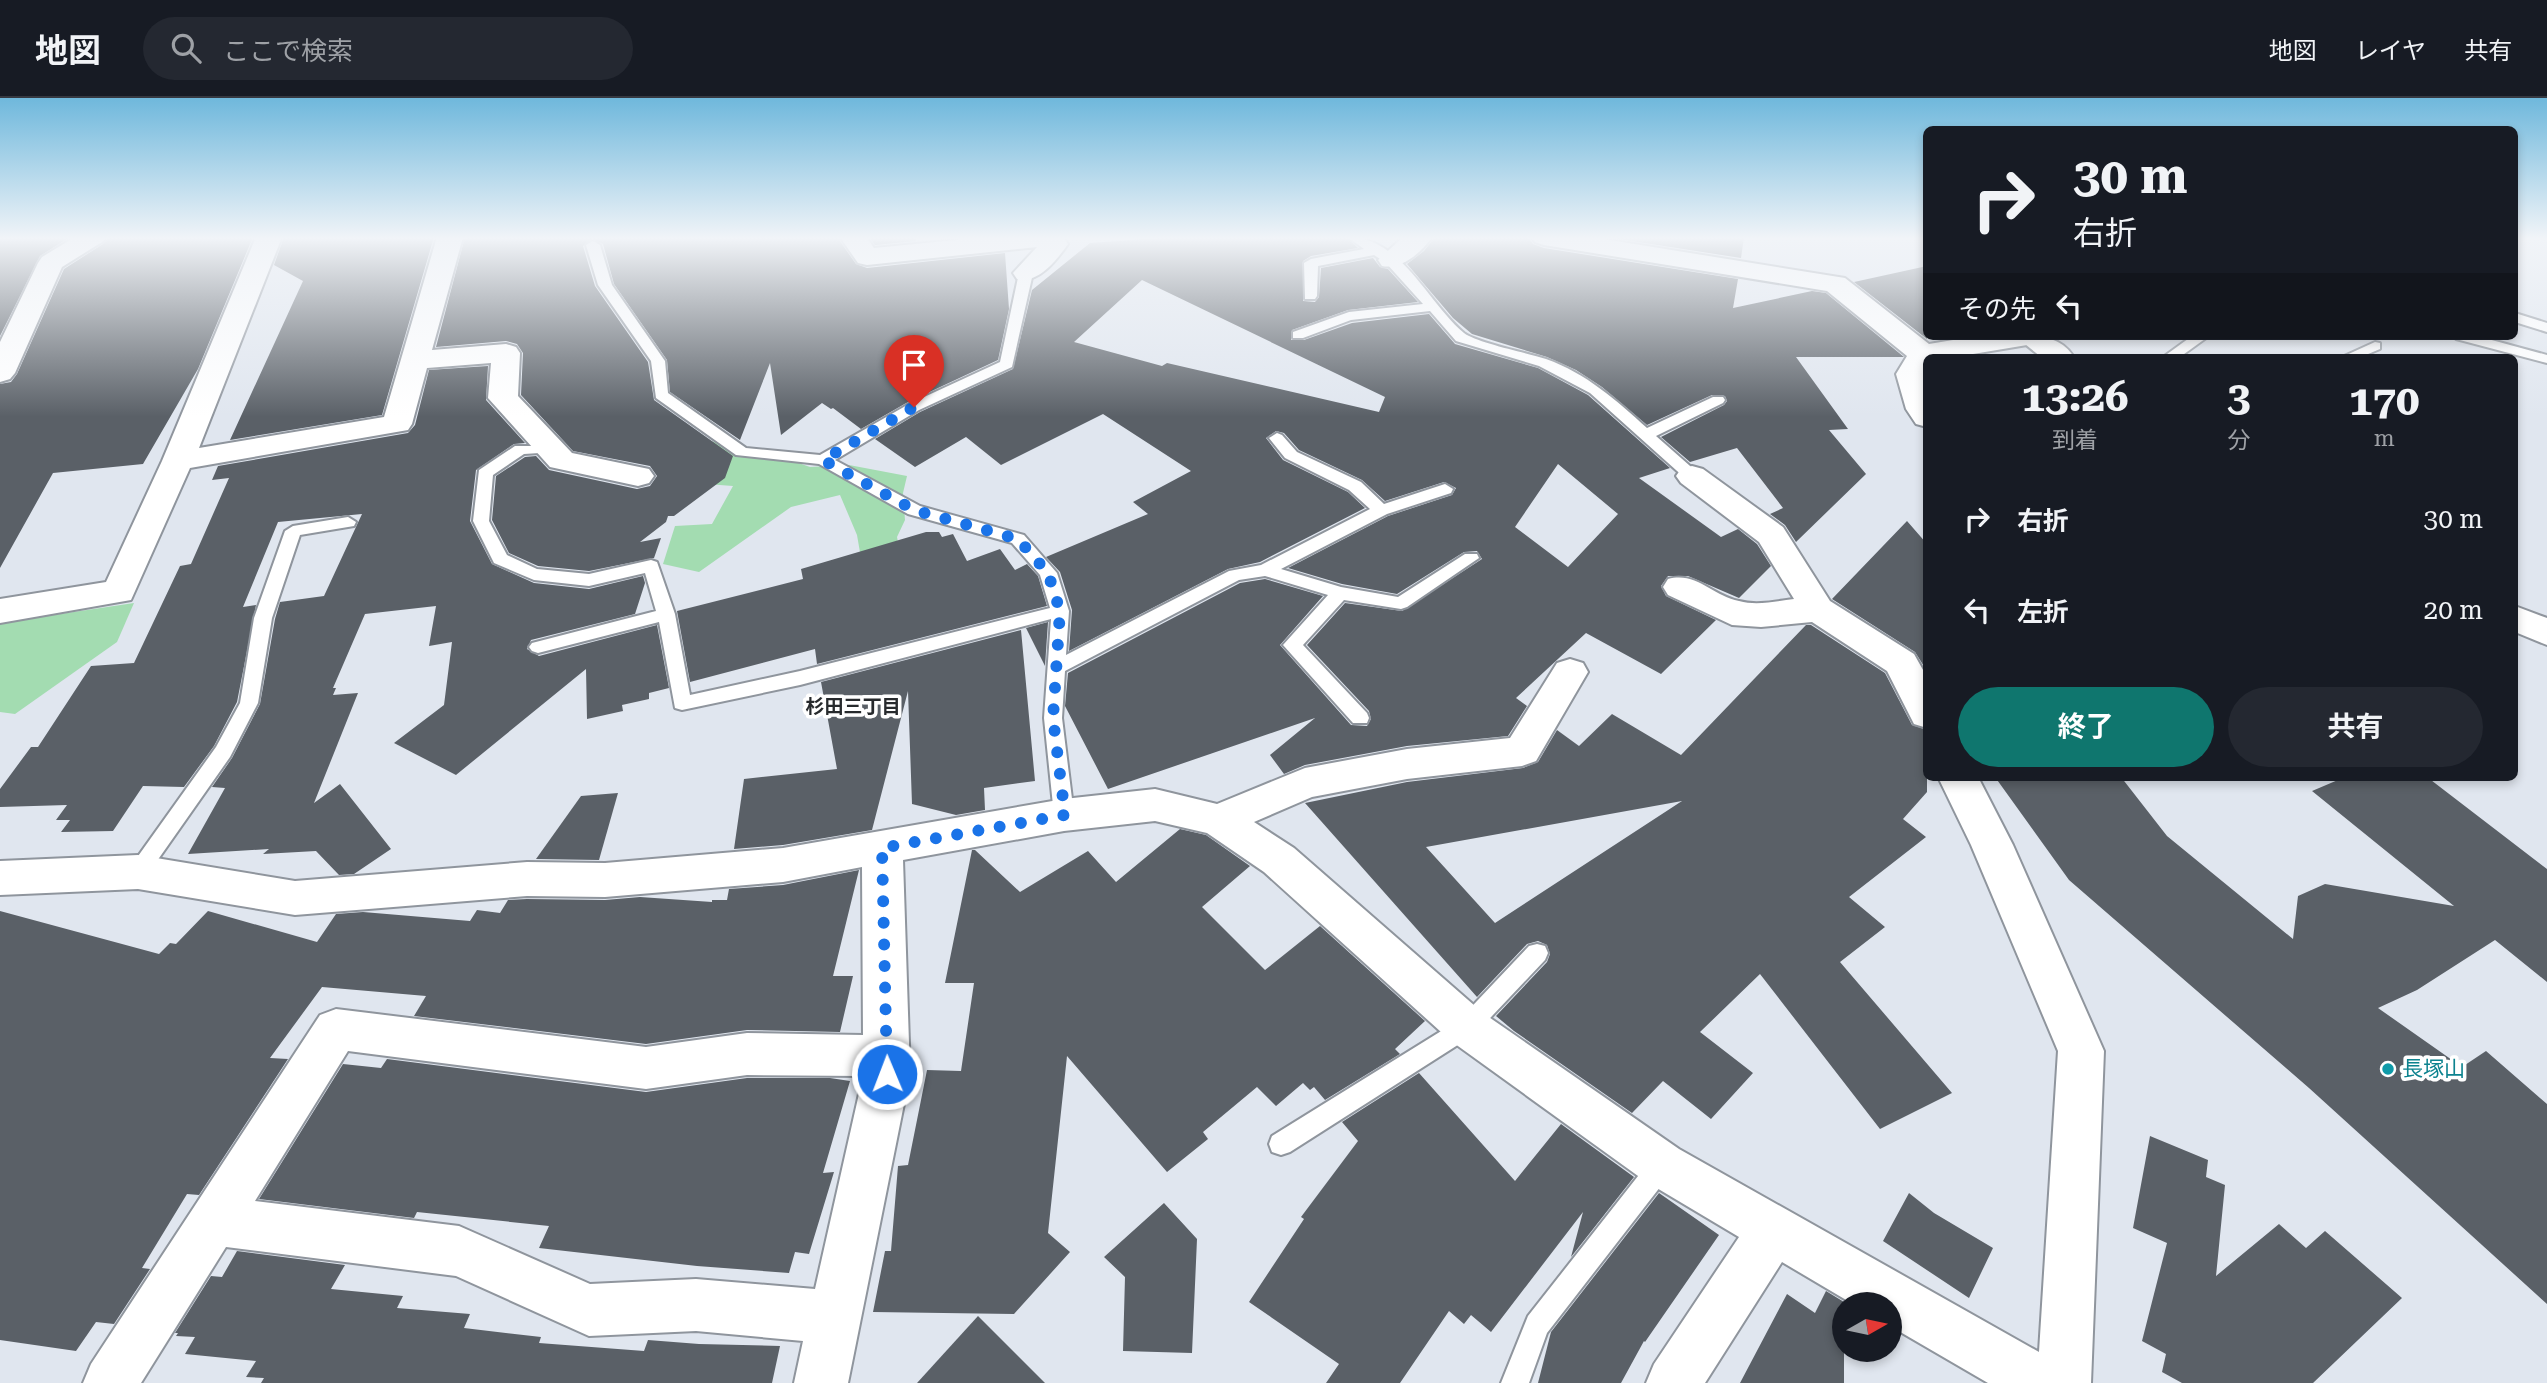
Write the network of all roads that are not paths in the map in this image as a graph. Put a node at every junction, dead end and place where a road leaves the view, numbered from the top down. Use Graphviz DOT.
graph roads {
  1 [pos="35,297"];
  2 [pos="245,297"];
  3 [pos="434,297"];
  4 [pos="613,297"];
  5 [pos="1021,297"];
  6 [pos="1421,297"];
  7 [pos="1851,297"];
  8 [pos="1431,307"];
  9 [pos="2518,318"];
  10 [pos="2547,328"];
  11 [pos="1298,335"];
  12 [pos="2005,340"];
  13 [pos="2034,340"];
  14 [pos="2196,340"];
  15 [pos="2475,340"];
  16 [pos="2375,346"];
  17 [pos="1923,354"];
  18 [pos="2055,354"];
  19 [pos="2175,354"];
  20 [pos="2355,354"];
  21 [pos="2547,359"];
  22 [pos="417,360"];
  23 [pos="0,373"];
  24 [pos="1718,401"];
  25 [pos="1923,412"];
  26 [pos="1644,436"];
  27 [pos="1277,438"];
  28 [pos="550,449"];
  29 [pos="823,460"];
  30 [pos="178,461"];
  31 [pos="638,476"];
  32 [pos="1692,476"];
  33 [pos="1445,489"];
  34 [pos="1381,510"];
  35 [pos="348,523"];
  36 [pos="1471,558"];
  37 [pos="1265,570"];
  38 [pos="1681,587"];
  39 [pos="1340,593"];
  40 [pos="1818,610"];
  41 [pos="0,611"];
  42 [pos="1060,611"];
  43 [pos="666,614"];
  44 [pos="2518,619"];
  45 [pos="2547,633"];
  46 [pos="538,647"];
  47 [pos="1056,668"];
  48 [pos="1570,672"];
  49 [pos="1923,706"];
  50 [pos="1360,718"];
  51 [pos="1960,781"];
  52 [pos="1065,815"];
  53 [pos="1219,820"];
  54 [pos="882,848"];
  55 [pos="138,872"];
  56 [pos="0,878"];
  57 [pos="1537,953"];
  58 [pos="1467,1027"];
  59 [pos="887,1056"];
  60 [pos="1281,1144"];
  61 [pos="1662,1165"];
  62 [pos="214,1221"];
  63 [pos="1774,1229"];
  64 [pos="835,1317"];
  65 [pos="110,1383"];
  66 [pos="821,1383"];
  67 [pos="1515,1383"];
  68 [pos="1673,1383"];
  69 [pos="2040,1383"];
  70 [pos="2064,1383"];
  1 -- 23 [label="street"];
  2 -- 30 [label="street"];
  3 -- 22 [label="street"];
  4 -- 29 [label="lane"];
  5 -- 29 [label="lane"];
  6 -- 8 [label="lane"];
  7 -- 17 [label="street"];
  8 -- 11 [label="lane"];
  8 -- 26 [label="lane"];
  9 -- 10 [label="lane"];
  12 -- 17 [label="street"];
  13 -- 18 [label="street"];
  14 -- 19 [label="lane"];
  15 -- 21 [label="lane"];
  16 -- 20 [label="lane"];
  17 -- 25 [label="street"];
  22 -- 28 [label="street"];
  22 -- 30 [label="street"];
  24 -- 26 [label="lane"];
  26 -- 32 [label="lane"];
  27 -- 34 [label="lane"];
  28 -- 31 [label="street"];
  28 -- 43 [label="lane"];
  29 -- 42 [label="lane"];
  30 -- 41 [label="street"];
  32 -- 40 [label="street"];
  33 -- 34 [label="lane"];
  34 -- 37 [label="lane"];
  35 -- 55 [label="lane"];
  36 -- 39 [label="lane"];
  37 -- 39 [label="lane"];
  37 -- 47 [label="lane"];
  38 -- 40 [label="street"];
  39 -- 50 [label="lane"];
  40 -- 49 [label="street"];
  42 -- 43 [label="lane"];
  42 -- 47 [label="lane"];
  43 -- 46 [label="lane"];
  44 -- 45 [label="street"];
  47 -- 52 [label="lane"];
  48 -- 53 [label="street"];
  51 -- 70 [label="street"];
  52 -- 53 [label="street"];
  52 -- 54 [label="street"];
  53 -- 58 [label="street"];
  54 -- 55 [label="street"];
  54 -- 59 [label="street"];
  55 -- 56 [label="street"];
  57 -- 58 [label="lane"];
  58 -- 60 [label="lane"];
  58 -- 61 [label="street"];
  59 -- 62 [label="street"];
  59 -- 64 [label="street"];
  61 -- 63 [label="street"];
  61 -- 67 [label="lane"];
  62 -- 64 [label="street"];
  62 -- 65 [label="street"];
  63 -- 68 [label="street"];
  63 -- 69 [label="street"];
  64 -- 66 [label="street"];
}
